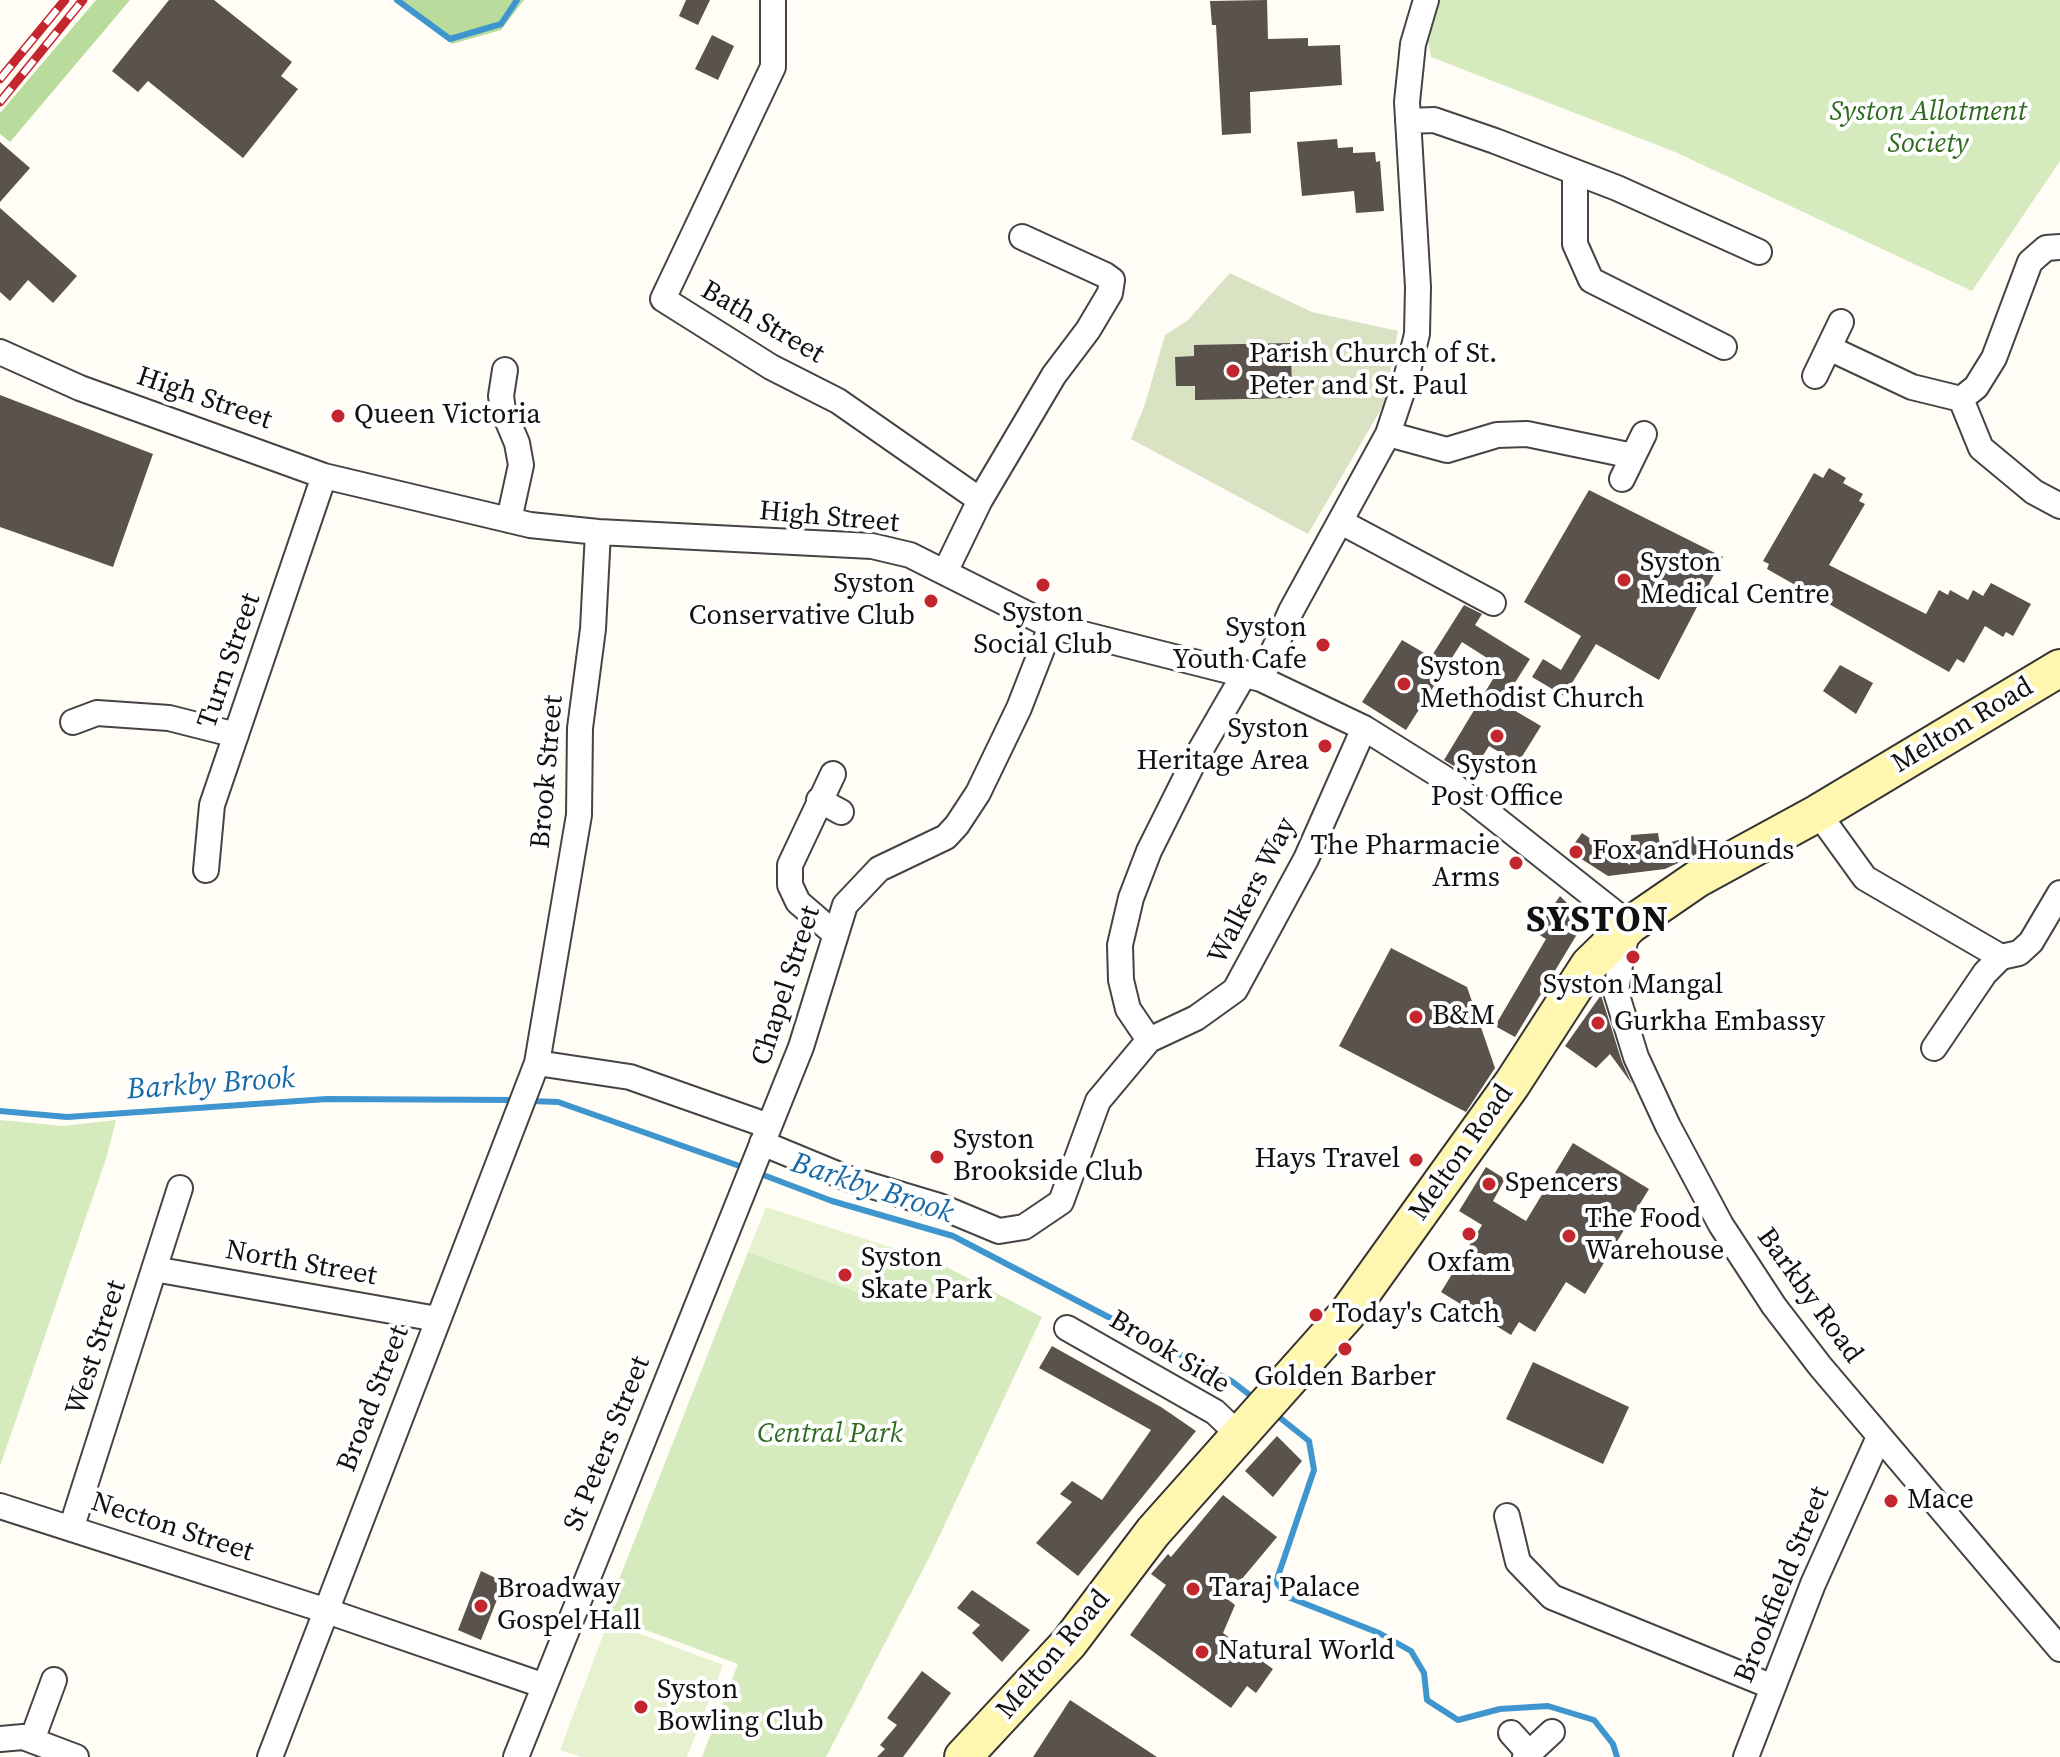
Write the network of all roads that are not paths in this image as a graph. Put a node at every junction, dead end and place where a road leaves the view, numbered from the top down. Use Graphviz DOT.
graph roads {
  1 [pos="773,0"];
  2 [pos="1426,0"];
  3 [pos="1408,121"];
  4 [pos="1575,172"];
  5 [pos="1022,237"];
  6 [pos="2060,247"];
  7 [pos="1759,252"];
  8 [pos="1841,322"];
  9 [pos="1724,347"];
  10 [pos="1829,348"];
  11 [pos="0,352"];
  12 [pos="505,370"];
  13 [pos="1815,376"];
  14 [pos="1961,399"];
  15 [pos="1388,434"];
  16 [pos="1644,434"];
  17 [pos="1633,456"];
  18 [pos="324,476"];
  19 [pos="1622,479"];
  20 [pos="980,500"];
  21 [pos="2060,506"];
  22 [pos="509,520"];
  23 [pos="1341,522"];
  24 [pos="598,532"];
  25 [pos="946,570"];
  26 [pos="1493,603"];
  27 [pos="1051,626"];
  28 [pos="2060,668"];
  29 [pos="1253,676"];
  30 [pos="73,722"];
  31 [pos="1364,728"];
  32 [pos="236,735"];
  33 [pos="833,774"];
  34 [pos="819,800"];
  35 [pos="841,812"];
  36 [pos="1818,813"];
  37 [pos="206,870"];
  38 [pos="2060,893"];
  39 [pos="1630,925"];
  40 [pos="835,934"];
  41 [pos="2001,957"];
  42 [pos="1149,1040"];
  43 [pos="1934,1048"];
  44 [pos="537,1063"];
  45 [pos="763,1141"];
  46 [pos="180,1188"];
  47 [pos="154,1269"];
  48 [pos="437,1319"];
  49 [pos="1067,1328"];
  50 [pos="1243,1428"];
  51 [pos="1879,1437"];
  52 [pos="0,1506"];
  53 [pos="1507,1516"];
  54 [pos="72,1526"];
  55 [pos="324,1610"];
  56 [pos="2060,1649"];
  57 [pos="54,1680"];
  58 [pos="542,1685"];
  59 [pos="1773,1687"];
  60 [pos="1552,1732"];
  61 [pos="1511,1733"];
  62 [pos="0,1739"];
  63 [pos="32,1740"];
  64 [pos="1527,1755"];
  65 [pos="76,1757"];
  66 [pos="270,1757"];
  67 [pos="516,1757"];
  68 [pos="963,1757"];
  69 [pos="1746,1757"];
  1 -- 20 [label="street, Bath Street"];
  2 -- 3 [label="street"];
  3 -- 4 [label="street"];
  3 -- 15 [label="street"];
  4 -- 7 [label="street"];
  4 -- 9 [label="street"];
  5 -- 20 [label="street"];
  6 -- 14 [label="street"];
  8 -- 10 [label="street"];
  10 -- 13 [label="street"];
  10 -- 14 [label="street"];
  11 -- 18 [label="street, High Street"];
  12 -- 22 [label="street"];
  14 -- 21 [label="street"];
  15 -- 17 [label="street"];
  15 -- 23 [label="street"];
  16 -- 17 [label="street"];
  17 -- 19 [label="street"];
  18 -- 22 [label="street, High Street"];
  18 -- 32 [label="street, Turn Street"];
  20 -- 25 [label="street"];
  22 -- 24 [label="street, High Street"];
  23 -- 26 [label="street"];
  23 -- 29 [label="street"];
  24 -- 25 [label="street, High Street"];
  24 -- 44 [label="street, Brook Street"];
  25 -- 27 [label="street, High Street"];
  27 -- 29 [label="street, High Street"];
  27 -- 40 [label="street, Chapel Street"];
  28 -- 36 [label="street, Melton Road"];
  29 -- 31 [label="street, High Street"];
  29 -- 42 [label="street"];
  30 -- 32 [label="street"];
  31 -- 39 [label="street, High Street"];
  31 -- 42 [label="street, Walkers Way"];
  32 -- 37 [label="street, Turn Street"];
  33 -- 34 [label="street"];
  34 -- 35 [label="street"];
  34 -- 40 [label="street"];
  36 -- 39 [label="street, Melton Road"];
  36 -- 41 [label="street"];
  38 -- 41 [label="street"];
  39 -- 50 [label="street, Melton Road"];
  39 -- 51 [label="street, Barkby Road"];
  40 -- 45 [label="street, Chapel Street"];
  41 -- 43 [label="street"];
  42 -- 45 [label="street"];
  44 -- 45 [label="street"];
  44 -- 48 [label="street, Broad Street"];
  45 -- 58 [label="street, St Peters Street"];
  46 -- 47 [label="street, West Street"];
  47 -- 48 [label="street, North Street"];
  47 -- 54 [label="street, West Street"];
  48 -- 55 [label="street, Broad Street"];
  49 -- 50 [label="street, Brook Side"];
  50 -- 68 [label="street, Melton Road"];
  51 -- 56 [label="street, Barkby Road"];
  51 -- 59 [label="street, Brookfield Street"];
  52 -- 54 [label="street, Necton Street"];
  53 -- 59 [label="street"];
  54 -- 55 [label="street, Necton Street"];
  55 -- 58 [label="street, Necton Street"];
  55 -- 66 [label="street, Broad Street"];
  57 -- 63 [label="street"];
  58 -- 67 [label="street, St Peters Street"];
  59 -- 69 [label="street, Brookfield Street"];
  60 -- 64 [label="street"];
  61 -- 64 [label="street"];
  62 -- 63 [label="street"];
  63 -- 65 [label="street"];
}
